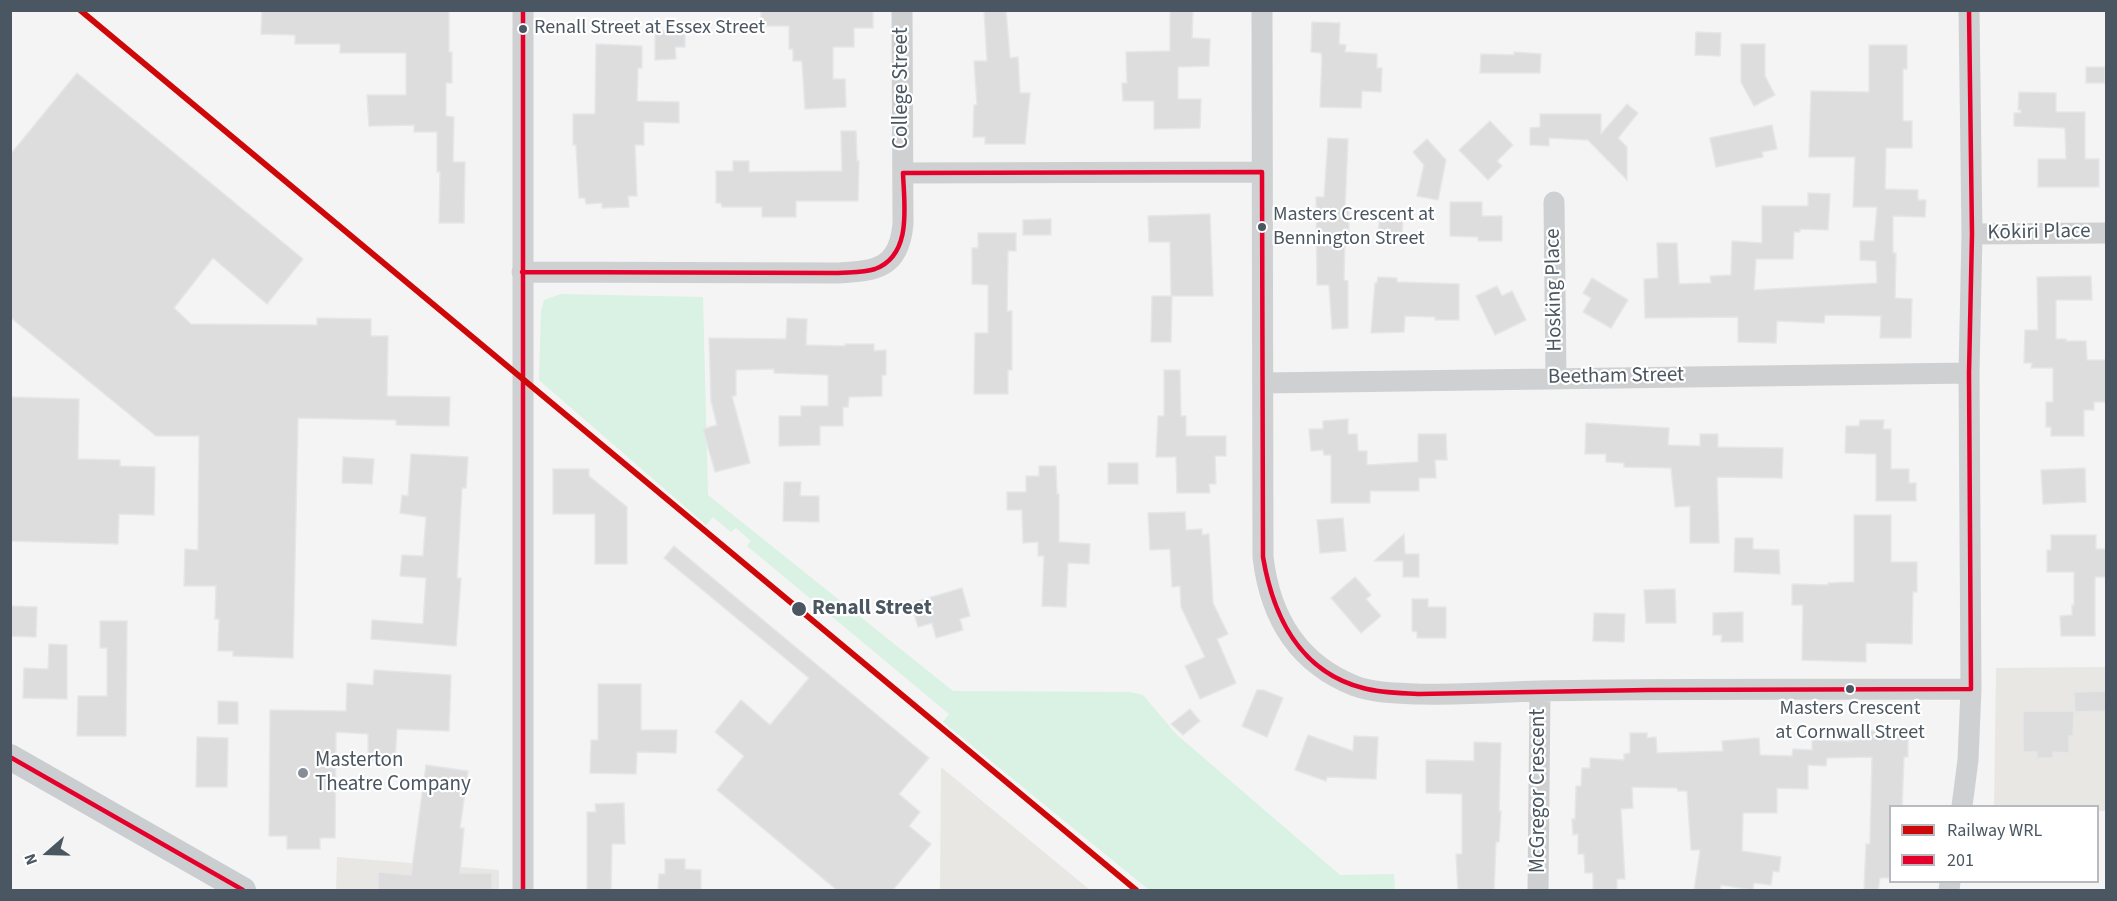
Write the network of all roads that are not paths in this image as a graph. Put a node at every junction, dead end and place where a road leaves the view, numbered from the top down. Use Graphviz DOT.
graph roads {
  1 [pos="523,10"];
  2 [pos="902,10"];
  3 [pos="1262,10"];
  4 [pos="1969,10"];
  5 [pos="1262,172"];
  6 [pos="903,173"];
  7 [pos="1554,202"];
  8 [pos="2106,232"];
  9 [pos="1972,234"];
  10 [pos="522,272"];
  11 [pos="1969,373"];
  12 [pos="1556,378"];
  13 [pos="1264,383"];
  14 [pos="1971,689"];
  15 [pos="1540,691"];
  16 [pos="10,757"];
  17 [pos="1962,805"];
  18 [pos="243,891"];
  19 [pos="523,891"];
  20 [pos="1538,891"];
  1 -- 10 [label="street"];
  2 -- 6 [label="street, College Street"];
  3 -- 5 [label="street"];
  4 -- 9 [label="street"];
  5 -- 6 [label="street"];
  5 -- 13 [label="street"];
  6 -- 10 [label="street, College Street"];
  7 -- 12 [label="street, Hosking Place"];
  8 -- 9 [label="street, Kōkiri Place"];
  9 -- 11 [label="street"];
  10 -- 19 [label="street"];
  11 -- 12 [label="street, Beetham Street"];
  11 -- 14 [label="street"];
  12 -- 13 [label="street, Beetham Street"];
  13 -- 15 [label="street"];
  14 -- 15 [label="street"];
  14 -- 17 [label="street"];
  15 -- 20 [label="street, McGregor Crescent"];
  16 -- 18 [label="main road"];
}
